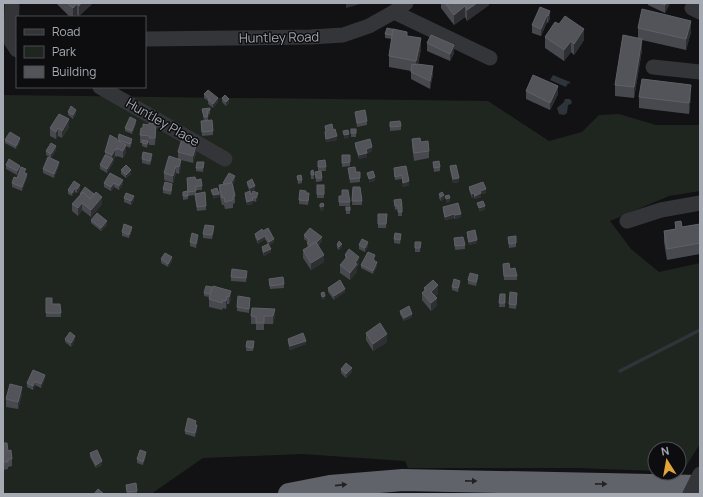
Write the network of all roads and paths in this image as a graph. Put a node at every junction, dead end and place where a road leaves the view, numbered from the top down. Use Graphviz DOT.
graph roads {
  1 [pos="12,3"];
  2 [pos="400,7"];
  3 [pos="146,40"];
  4 [pos="12,43"];
  5 [pos="490,58"];
  6 [pos="653,67"];
  7 [pos="700,72"];
  8 [pos="102,88"];
  9 [pos="225,159"];
  10 [pos="700,203"];
  11 [pos="627,220"];
  12 [pos="700,474"];
  13 [pos="700,486"];
  14 [pos="289,494"];
  15 [pos="690,494"];
  1 -- 4 [label="street"];
  2 -- 3 [label="street, Huntley Road"];
  2 -- 5 [label="street"];
  6 -- 7 [label="street"];
  8 -- 9 [label="street, Huntley Place"];
  10 -- 11 [label="street"];
  12 -- 15 [label="street, bridge"];
  14 -- 13 [label="highway, one-way"];
}
